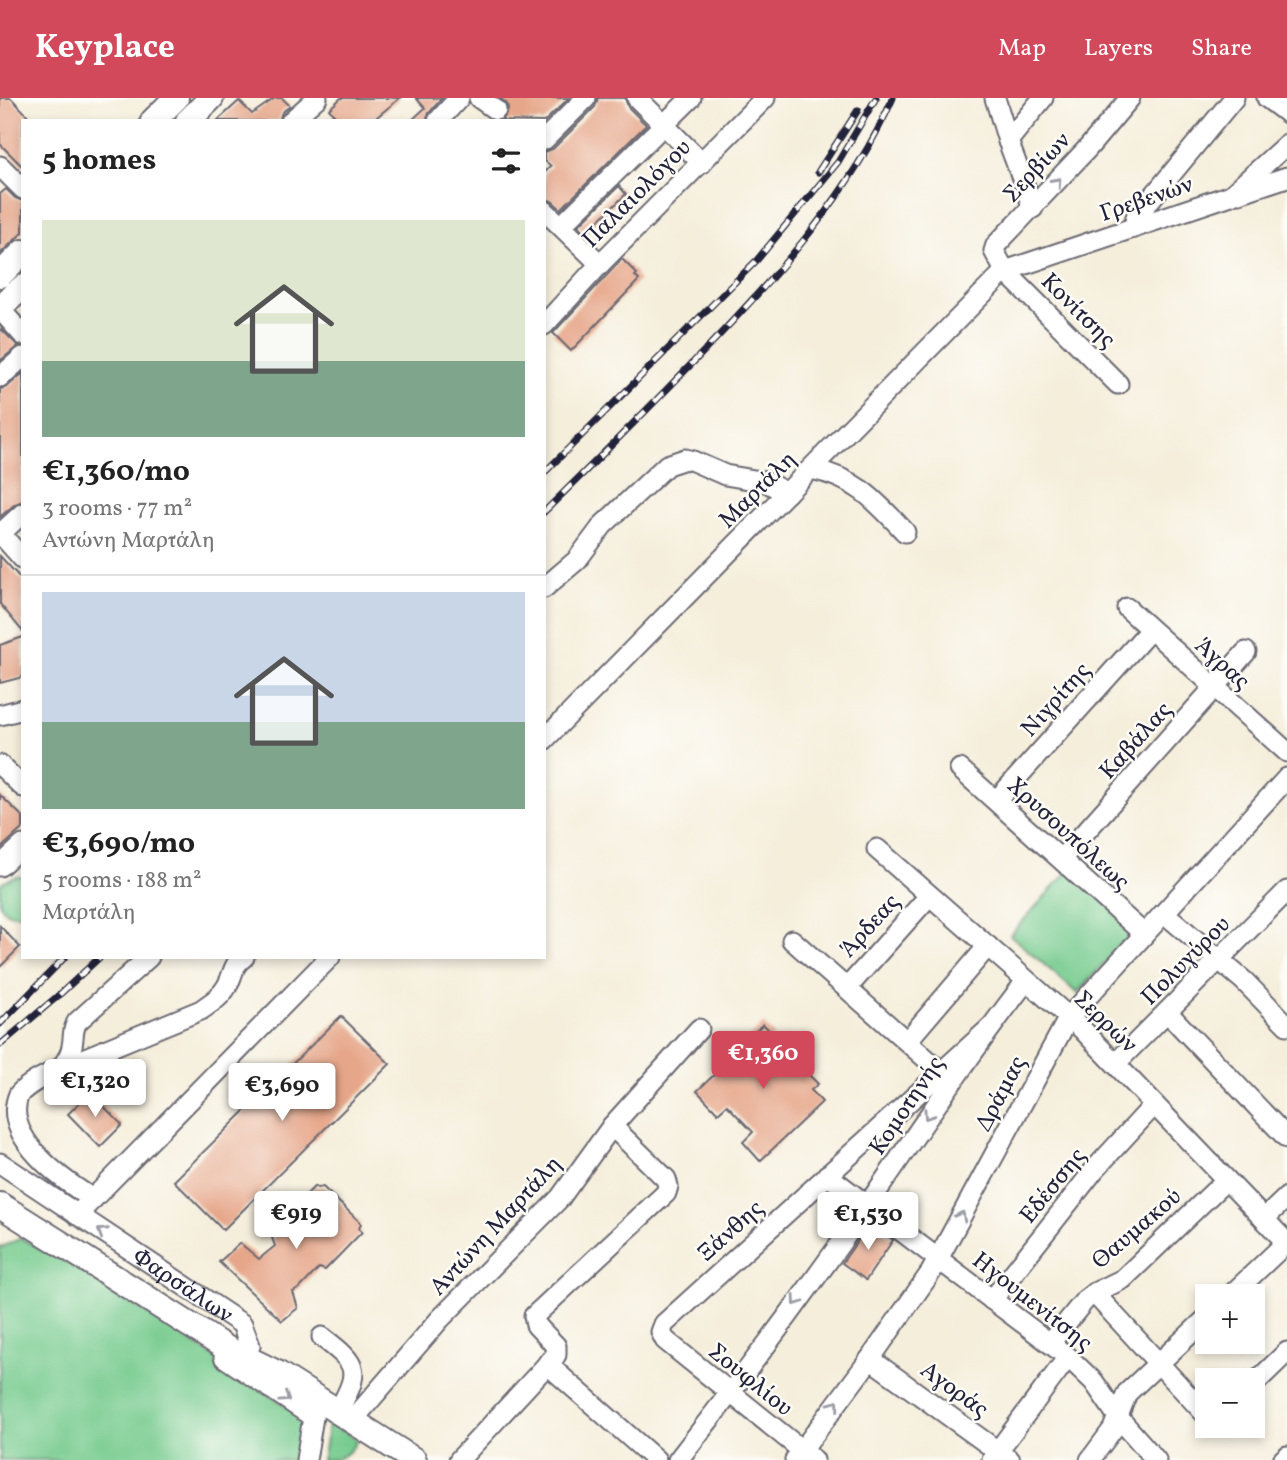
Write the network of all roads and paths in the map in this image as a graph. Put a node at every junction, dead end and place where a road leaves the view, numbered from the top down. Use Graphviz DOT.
graph roads {
  1 [pos="176,98"];
  2 [pos="211,98"];
  3 [pos="459,98"];
  4 [pos="479,98"];
  5 [pos="586,98"];
  6 [pos="637,98"];
  7 [pos="691,98"];
  8 [pos="765,98"];
  9 [pos="995,98"];
  10 [pos="1043,98"];
  11 [pos="1130,98"];
  12 [pos="1234,98"];
  13 [pos="1267,98"];
  14 [pos="311,106"];
  15 [pos="496,110"];
  16 [pos="1287,113"];
  17 [pos="155,119"];
  18 [pos="190,119"];
  19 [pos="294,119"];
  20 [pos="440,119"];
  21 [pos="663,125"];
  22 [pos="546,138"];
  23 [pos="1008,141"];
  24 [pos="1287,144"];
  25 [pos="702,163"];
  26 [pos="0,166"];
  27 [pos="1287,177"];
  28 [pos="21,187"];
  29 [pos="1231,195"];
  30 [pos="1033,208"];
  31 [pos="546,212"];
  32 [pos="561,226"];
  33 [pos="1134,228"];
  34 [pos="21,254"];
  35 [pos="600,264"];
  36 [pos="1005,271"];
  37 [pos="0,275"];
  38 [pos="21,289"];
  39 [pos="0,306"];
  40 [pos="546,323"];
  41 [pos="21,333"];
  42 [pos="21,359"];
  43 [pos="0,377"];
  44 [pos="1118,384"];
  45 [pos="811,469"];
  46 [pos="787,493"];
  47 [pos="21,515"];
  48 [pos="905,532"];
  49 [pos="0,534"];
  50 [pos="21,557"];
  51 [pos="546,586"];
  52 [pos="1127,608"];
  53 [pos="1150,630"];
  54 [pos="1246,652"];
  55 [pos="1214,688"];
  56 [pos="21,710"];
  57 [pos="0,715"];
  58 [pos="546,738"];
  59 [pos="1287,752"];
  60 [pos="0,765"];
  61 [pos="960,769"];
  62 [pos="1287,778"];
  63 [pos="21,786"];
  64 [pos="996,800"];
  65 [pos="21,848"];
  66 [pos="877,849"];
  67 [pos="1061,859"];
  68 [pos="0,866"];
  69 [pos="929,896"];
  70 [pos="1283,902"];
  71 [pos="1164,912"];
  72 [pos="1144,934"];
  73 [pos="792,940"];
  74 [pos="988,946"];
  75 [pos="147,959"];
  76 [pos="242,959"];
  77 [pos="328,959"];
  78 [pos="1221,959"];
  79 [pos="1026,981"];
  80 [pos="847,988"];
  81 [pos="1167,1013"];
  82 [pos="1069,1017"];
  83 [pos="1287,1025"];
  84 [pos="699,1029"];
  85 [pos="906,1041"];
  86 [pos="1116,1063"];
  87 [pos="61,1068"];
  88 [pos="946,1076"];
  89 [pos="1154,1105"];
  90 [pos="612,1126"];
  91 [pos="1287,1138"];
  92 [pos="0,1163"];
  93 [pos="51,1172"];
  94 [pos="827,1175"];
  95 [pos="1226,1180"];
  96 [pos="0,1188"];
  97 [pos="39,1190"];
  98 [pos="1287,1197"];
  99 [pos="93,1199"];
  100 [pos="868,1204"];
  101 [pos="0,1205"];
  102 [pos="77,1215"];
  103 [pos="0,1217"];
  104 [pos="1264,1219"];
  105 [pos="1287,1243"];
  106 [pos="939,1259"];
  107 [pos="1243,1284"];
  108 [pos="1094,1293"];
  109 [pos="992,1300"];
  110 [pos="1195,1329"];
  111 [pos="661,1332"];
  112 [pos="322,1337"];
  113 [pos="1050,1343"];
  114 [pos="245,1351"];
  115 [pos="1287,1352"];
  116 [pos="1068,1357"];
  117 [pos="870,1359"];
  118 [pos="1159,1363"];
  119 [pos="547,1364"];
  120 [pos="1265,1373"];
  121 [pos="730,1394"];
  122 [pos="1195,1403"];
  123 [pos="311,1405"];
  124 [pos="345,1417"];
  125 [pos="1118,1417"];
  126 [pos="803,1457"];
  127 [pos="1000,1457"];
  128 [pos="1287,1457"];
  129 [pos="306,1460"];
  130 [pos="414,1460"];
  131 [pos="459,1460"];
  132 [pos="656,1460"];
  133 [pos="678,1460"];
  134 [pos="1090,1460"];
  135 [pos="1156,1460"];
  136 [pos="1283,1460"];
  1 -- 17 [label="main road"];
  2 -- 18 [label="main road"];
  3 -- 20 [label="street"];
  4 -- 15 [label="street"];
  5 -- 22 [label="street"];
  6 -- 21 [label="street"];
  7 -- 21 [label="street"];
  8 -- 25 [label="street, Παλαιολόγου"];
  9 -- 23 [label="street"];
  10 -- 23 [label="street"];
  30 -- 11 [label="street, Σερβίων, one-way"];
  12 -- 33 [label="street"];
  13 -- 16 [label="street"];
  14 -- 19 [label="street"];
  21 -- 25 [label="street"];
  21 -- 32 [label="street"];
  23 -- 30 [label="street"];
  24 -- 29 [label="street, Γρεβενών"];
  25 -- 35 [label="street, Παλαιολόγου"];
  26 -- 28 [label="street"];
  27 -- 29 [label="street"];
  29 -- 33 [label="street, Γρεβενών"];
  30 -- 36 [label="street, Σερβίων"];
  31 -- 32 [label="street"];
  32 -- 35 [label="street"];
  33 -- 36 [label="street, Γρεβενών"];
  34 -- 37 [label="main road"];
  35 -- 40 [label="street, Παλαιολόγου"];
  36 -- 44 [label="street, Κονίτσης"];
  36 -- 45 [label="street, Μαρτάλη"];
  38 -- 39 [label="main road"];
  39 -- 41 [label="street"];
  42 -- 43 [label="street"];
  45 -- 46 [label="street, Μαρτάλη"];
  45 -- 48 [label="street"];
  46 -- 51 [label="street"];
  46 -- 58 [label="street, Μαρτάλη"];
  47 -- 49 [label="street"];
  49 -- 50 [label="street"];
  52 -- 53 [label="street, Άγρας"];
  53 -- 55 [label="street, Άγρας"];
  53 -- 64 [label="street, Νιγρίτης"];
  54 -- 55 [label="street, Καβάλας"];
  55 -- 59 [label="street, Άγρας"];
  55 -- 67 [label="street, Καβάλας"];
  56 -- 57 [label="street"];
  60 -- 63 [label="street"];
  61 -- 64 [label="street, Χρυσουπόλεως"];
  62 -- 71 [label="street, Δράμας"];
  64 -- 67 [label="street, Χρυσουπόλεως"];
  65 -- 68 [label="street"];
  66 -- 69 [label="street, Σερρών"];
  67 -- 72 [label="street, Χρυσουπόλεως"];
  69 -- 74 [label="street, Σερρών"];
  69 -- 80 [label="street, Άρδεας"];
  70 -- 78 [label="street, Πολυγύρου"];
  71 -- 72 [label="street, Δράμας"];
  71 -- 78 [label="street"];
  72 -- 82 [label="street, Δράμας"];
  73 -- 80 [label="street"];
  74 -- 79 [label="street, Σερρών"];
  74 -- 85 [label="street"];
  75 -- 87 [label="street"];
  76 -- 87 [label="street"];
  77 -- 99 [label="street"];
  78 -- 81 [label="street, Πολυγύρου"];
  78 -- 83 [label="street"];
  79 -- 82 [label="street, Σερρών"];
  79 -- 88 [label="street, Κομοτηνής"];
  80 -- 85 [label="street"];
  81 -- 86 [label="street, Πολυγύρου"];
  81 -- 91 [label="street"];
  82 -- 86 [label="street, Σερρών"];
  106 -- 82 [label="street, Δράμας, one-way"];
  84 -- 90 [label="street, Αντώνη Μαρτάλη"];
  85 -- 88 [label="street"];
  86 -- 89 [label="street, Σερρών"];
  87 -- 93 [label="street"];
  88 -- 94 [label="street, Ξάνθης"];
  88 -- 100 [label="street, Κομοτηνής, one-way"];
  89 -- 95 [label="street, Σερρών"];
  89 -- 109 [label="street, Εδέσσης"];
  90 -- 119 [label="street"];
  90 -- 124 [label="street, Αντώνη Μαρτάλη"];
  92 -- 97 [label="street, Φαρσάλων"];
  93 -- 97 [label="street"];
  93 -- 99 [label="street"];
  94 -- 100 [label="street, Ηγουμενίτσης"];
  94 -- 111 [label="street, Ξάνθης"];
  95 -- 104 [label="street, Σερρών"];
  95 -- 108 [label="street, Θαυμακού"];
  96 -- 114 [label="main road, Φαρσάλων"];
  97 -- 102 [label="street, Φαρσάλων"];
  98 -- 104 [label="street"];
  99 -- 102 [label="street"];
  100 -- 106 [label="street, Ηγουμενίτσης"];
  100 -- 121 [label="street, Κομοτηνής, one-way"];
  101 -- 114 [label="main road, Φαρσάλων"];
  114 -- 102 [label="street, Φαρσάλων, one-way"];
  103 -- 123 [label="street, one-way"];
  104 -- 105 [label="street, Σερρών"];
  105 -- 107 [label="street"];
  106 -- 109 [label="street, Ηγουμενίτσης"];
  106 -- 117 [label="street, Δράμας"];
  108 -- 113 [label="street, Θαυμακού"];
  108 -- 118 [label="street"];
  109 -- 113 [label="street, Ηγουμενίτσης"];
  110 -- 118 [label="street"];
  111 -- 121 [label="street, Σουφλίου"];
  112 -- 124 [label="street"];
  113 -- 116 [label="street, Ηγουμενίτσης"];
  114 -- 123 [label="main road"];
  115 -- 120 [label="street"];
  116 -- 125 [label="street, Ηγουμενίτσης"];
  116 -- 127 [label="street"];
  126 -- 117 [label="street, Δράμας, one-way"];
  117 -- 127 [label="street, Αγοράς"];
  118 -- 122 [label="street"];
  118 -- 125 [label="street"];
  119 -- 131 [label="street"];
  119 -- 132 [label="street"];
  121 -- 126 [label="street, Σουφλίου"];
  121 -- 133 [label="street, Κομοτηνής"];
  123 -- 124 [label="main road"];
  123 -- 129 [label="street"];
  124 -- 130 [label="main road"];
  125 -- 134 [label="street"];
  125 -- 135 [label="street, Ηγουμενίτσης"];
  128 -- 136 [label="street"];
}
